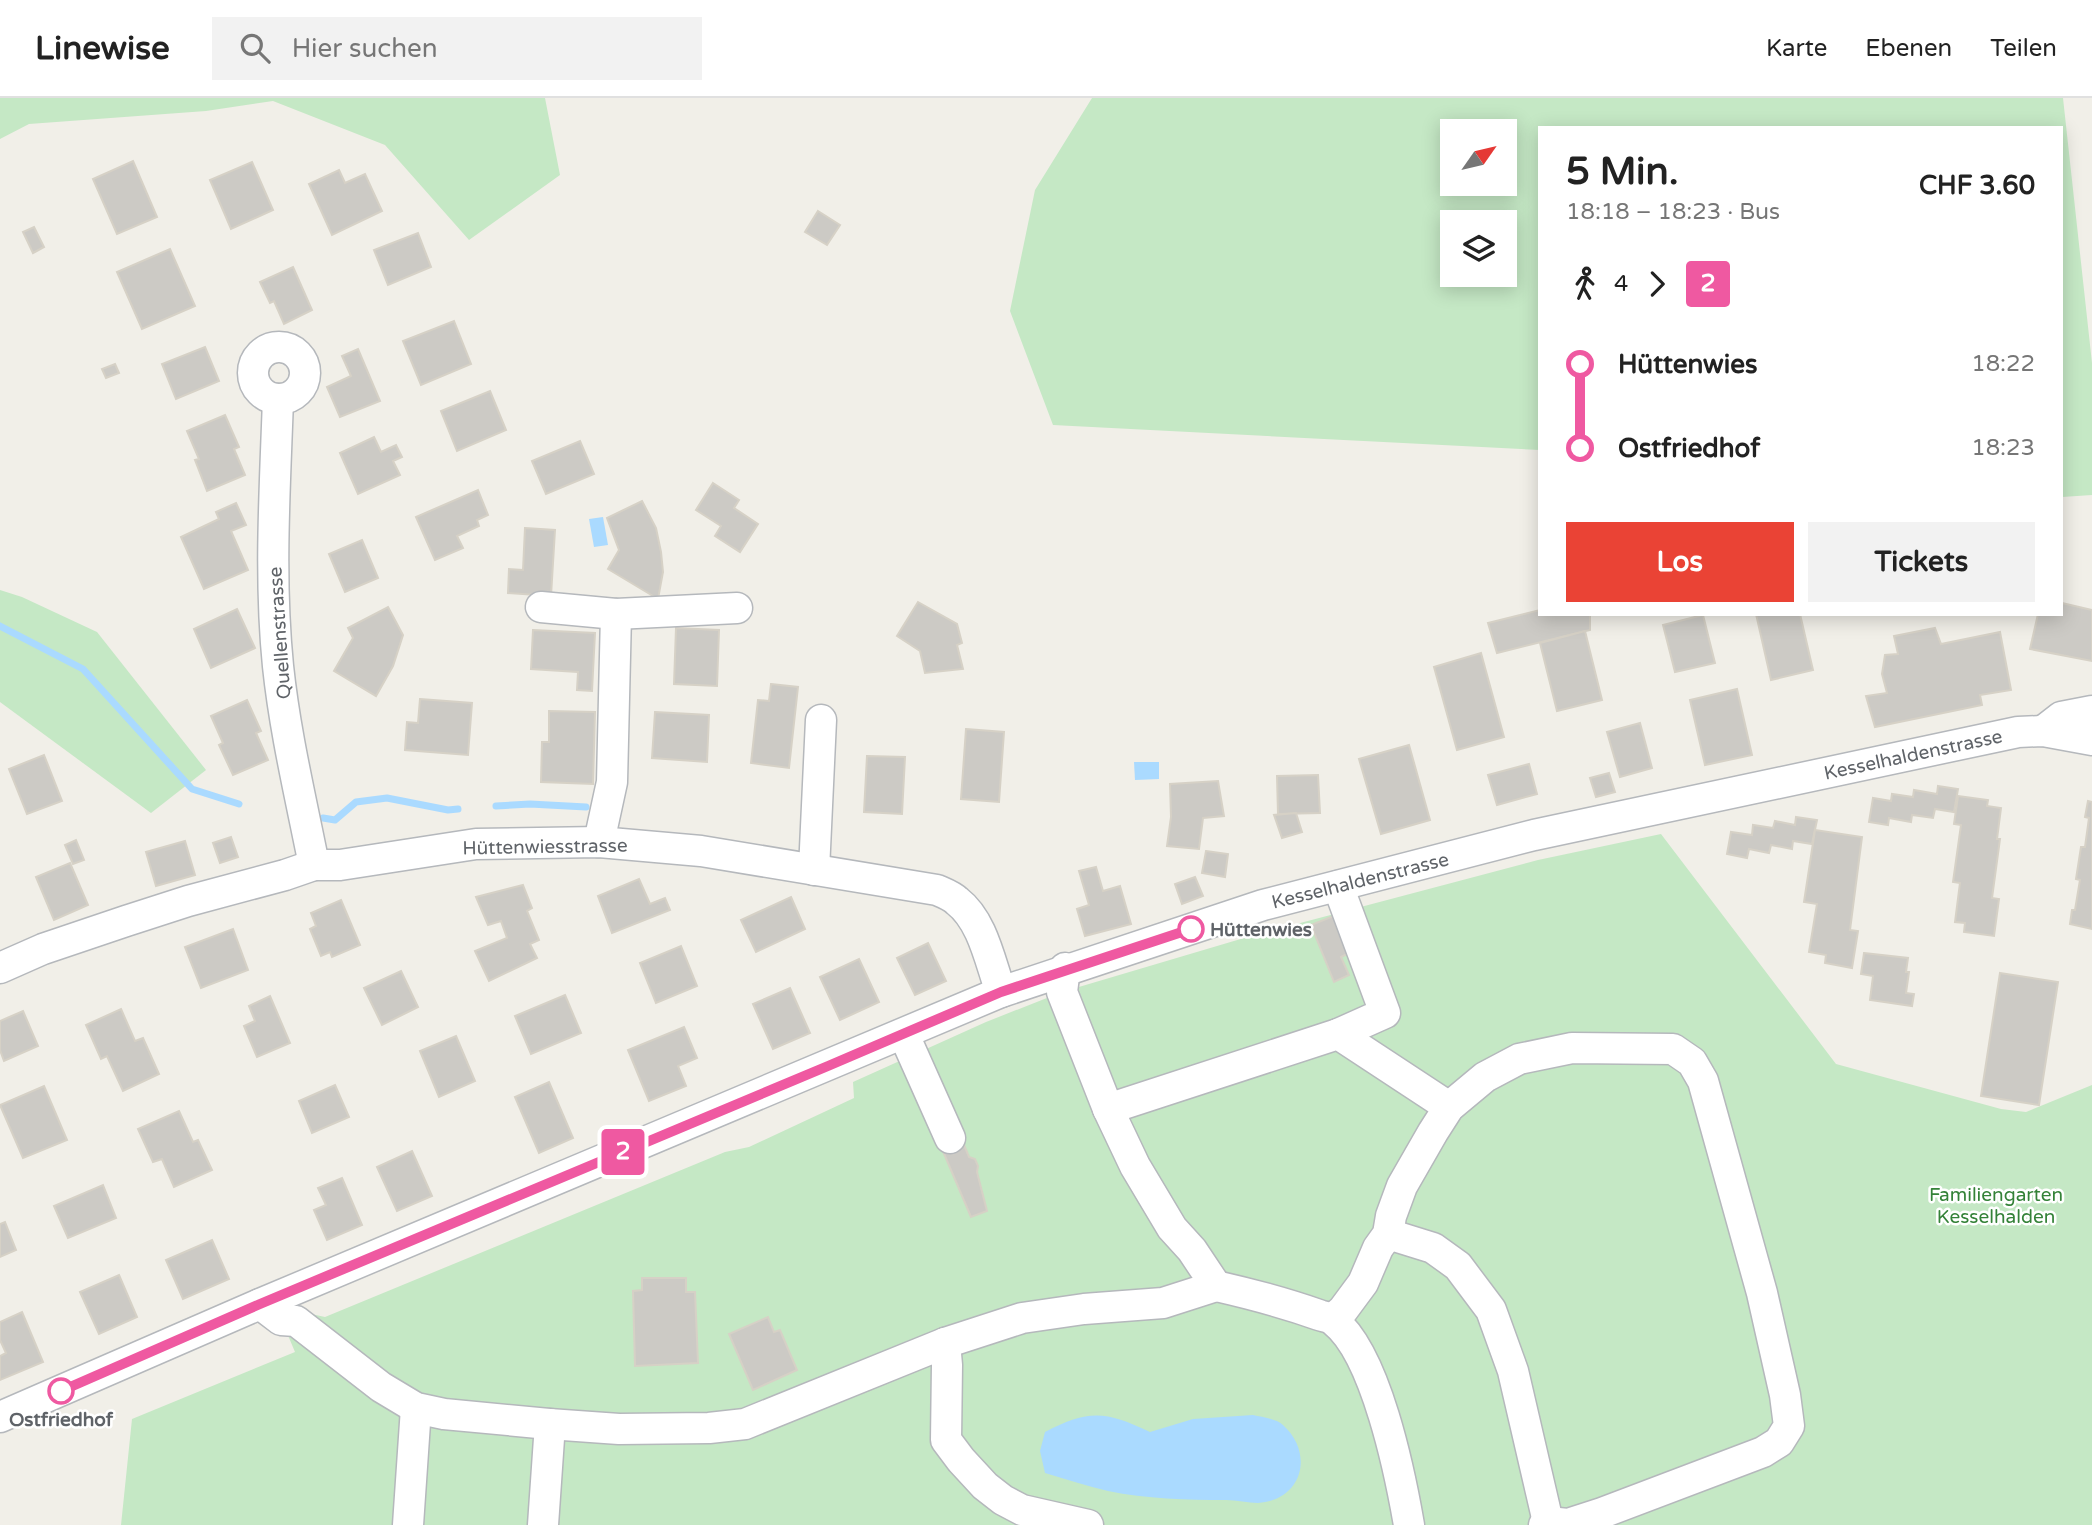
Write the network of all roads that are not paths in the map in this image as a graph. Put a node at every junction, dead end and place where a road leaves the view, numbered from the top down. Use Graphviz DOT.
graph roads {
  1 [pos="278,399"];
  2 [pos="541,607"];
  3 [pos="737,608"];
  4 [pos="616,614"];
  5 [pos="2092,711"];
  6 [pos="821,720"];
  7 [pos="2043,731"];
  8 [pos="2092,740"];
  9 [pos="599,842"];
  10 [pos="314,865"];
  11 [pos="814,870"];
  12 [pos="1338,886"];
  13 [pos="0,968"];
  14 [pos="1066,968"];
  15 [pos="1001,992"];
  16 [pos="1338,1034"];
  17 [pos="909,1046"];
  18 [pos="1449,1107"];
  19 [pos="1108,1109"];
  20 [pos="950,1138"];
  21 [pos="1388,1234"];
  22 [pos="1216,1286"];
  23 [pos="260,1304"];
  24 [pos="1333,1319"];
  25 [pos="945,1343"];
  26 [pos="416,1408"];
  27 [pos="0,1417"];
  28 [pos="550,1424"];
  29 [pos="1546,1524"];
  30 [pos="408,1525"];
  31 [pos="543,1525"];
  32 [pos="1088,1525"];
  33 [pos="1409,1525"];
  1 -- 10 [label="street, Quellenstrasse"];
  2 -- 4 [label="street"];
  3 -- 4 [label="street"];
  4 -- 9 [label="street"];
  5 -- 7 [label="street"];
  6 -- 11 [label="street"];
  7 -- 8 [label="street, Kesselhaldenstrasse"];
  7 -- 12 [label="street, Kesselhaldenstrasse"];
  9 -- 10 [label="street, Hüttenwiesstrasse"];
  9 -- 11 [label="street, Hüttenwiesstrasse"];
  10 -- 13 [label="street, Hüttenwiesstrasse"];
  11 -- 15 [label="street, Hüttenwiesstrasse"];
  12 -- 14 [label="street, Kesselhaldenstrasse"];
  12 -- 16 [label="street"];
  14 -- 15 [label="street, Kesselhaldenstrasse"];
  14 -- 19 [label="street"];
  15 -- 23 [label="street, Kesselhaldenstrasse"];
  16 -- 18 [label="street"];
  16 -- 19 [label="street"];
  17 -- 20 [label="street"];
  18 -- 21 [label="street"];
  18 -- 29 [label="street"];
  19 -- 22 [label="street"];
  21 -- 24 [label="street"];
  21 -- 29 [label="street"];
  22 -- 24 [label="street"];
  22 -- 25 [label="street"];
  23 -- 26 [label="street"];
  23 -- 27 [label="street, Kesselhaldenstrasse"];
  24 -- 33 [label="street"];
  25 -- 28 [label="street"];
  25 -- 32 [label="street"];
  26 -- 28 [label="street"];
  26 -- 30 [label="street"];
  28 -- 31 [label="street"];
}
